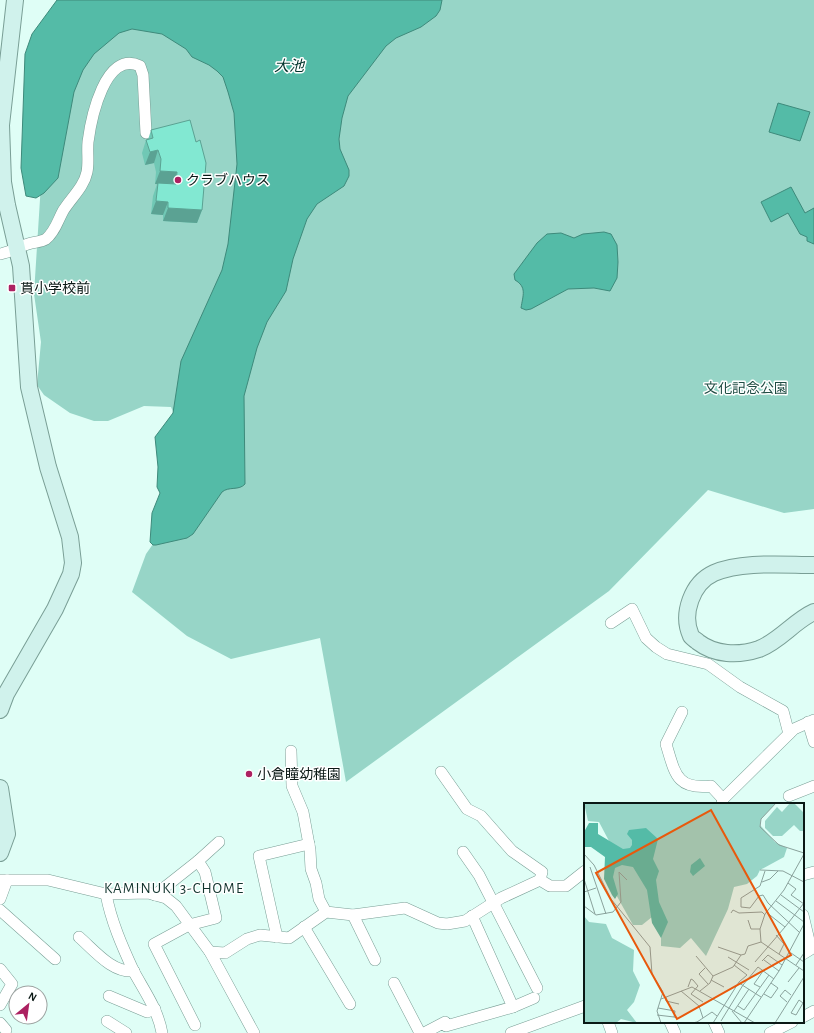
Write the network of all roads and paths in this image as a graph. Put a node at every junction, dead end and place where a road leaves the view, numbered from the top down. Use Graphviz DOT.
graph roads {
  1 [pos="15,0"];
  2 [pos="146,133"];
  3 [pos="17,250"];
  4 [pos="0,254"];
  5 [pos="814,564"];
  6 [pos="814,612"];
  7 [pos="611,623"];
  8 [pos="727,653"];
  9 [pos="719,671"];
  10 [pos="0,710"];
  11 [pos="682,712"];
  12 [pos="811,721"];
  13 [pos="789,734"];
  14 [pos="814,742"];
  15 [pos="291,751"];
  16 [pos="441,772"];
  17 [pos="814,786"];
  18 [pos="0,788"];
  19 [pos="789,796"];
  20 [pos="723,801"];
  21 [pos="220,842"];
  22 [pos="309,844"];
  23 [pos="463,852"];
  24 [pos="0,854"];
  25 [pos="198,861"];
  26 [pos="584,872"];
  27 [pos="814,872"];
  28 [pos="804,875"];
  29 [pos="3,880"];
  30 [pos="540,880"];
  31 [pos="106,894"];
  32 [pos="155,895"];
  33 [pos="0,899"];
  34 [pos="494,902"];
  35 [pos="0,910"];
  36 [pos="326,912"];
  37 [pos="353,915"];
  38 [pos="472,916"];
  39 [pos="804,919"];
  40 [pos="190,925"];
  41 [pos="304,927"];
  42 [pos="79,937"];
  43 [pos="277,937"];
  44 [pos="210,952"];
  45 [pos="804,953"];
  46 [pos="55,959"];
  47 [pos="375,960"];
  48 [pos="0,969"];
  49 [pos="134,971"];
  50 [pos="394,983"];
  51 [pos="109,996"];
  52 [pos="350,1004"];
  53 [pos="0,1006"];
  54 [pos="512,1006"];
  55 [pos="584,1006"];
  56 [pos="155,1009"];
  57 [pos="814,1011"];
  58 [pos="804,1016"];
  59 [pos="107,1021"];
  60 [pos="670,1023"];
  61 [pos="714,1023"];
  62 [pos="789,1023"];
  63 [pos="194,1025"];
  64 [pos="448,1030"];
  65 [pos="771,1030"];
  66 [pos="126,1033"];
  67 [pos="162,1033"];
  68 [pos="254,1033"];
  69 [pos="420,1033"];
  70 [pos="424,1033"];
  71 [pos="511,1033"];
  72 [pos="675,1033"];
  73 [pos="719,1033"];
  1 -- 3 [label="street"];
  2 -- 3 [label="street"];
  3 -- 4 [label="street"];
  3 -- 10 [label="street"];
  5 -- 8 [label="street"];
  6 -- 8 [label="street"];
  7 -- 9 [label="street"];
  8 -- 9 [label="street"];
  9 -- 13 [label="street"];
  11 -- 20 [label="street"];
  12 -- 13 [label="street"];
  12 -- 14 [label="street"];
  13 -- 20 [label="street"];
  15 -- 22 [label="street"];
  16 -- 30 [label="street"];
  17 -- 19 [label="street"];
  18 -- 24 [label="street"];
  21 -- 25 [label="street"];
  22 -- 36 [label="street"];
  22 -- 43 [label="street"];
  23 -- 34 [label="street"];
  25 -- 32 [label="street"];
  25 -- 40 [label="street"];
  26 -- 30 [label="street"];
  27 -- 28 [label="street"];
  29 -- 31 [label="street"];
  29 -- 33 [label="street"];
  30 -- 34 [label="street"];
  31 -- 32 [label="street"];
  31 -- 49 [label="street"];
  32 -- 40 [label="street"];
  34 -- 38 [label="street"];
  34 -- 54 [label="street"];
  35 -- 46 [label="street"];
  36 -- 37 [label="street"];
  36 -- 41 [label="street"];
  37 -- 38 [label="street"];
  37 -- 47 [label="street"];
  38 -- 54 [label="street"];
  39 -- 45 [label="street"];
  40 -- 44 [label="street"];
  40 -- 63 [label="street"];
  41 -- 43 [label="street"];
  41 -- 52 [label="street"];
  42 -- 49 [label="street"];
  43 -- 44 [label="street"];
  44 -- 68 [label="street"];
  48 -- 53 [label="street"];
  49 -- 56 [label="street"];
  50 -- 69 [label="street"];
  51 -- 56 [label="street"];
  54 -- 64 [label="street"];
  55 -- 71 [label="street"];
  56 -- 67 [label="street"];
  57 -- 58 [label="street"];
  59 -- 66 [label="street"];
  60 -- 72 [label="street"];
  61 -- 73 [label="street"];
  62 -- 65 [label="street"];
  64 -- 70 [label="street"];
}
